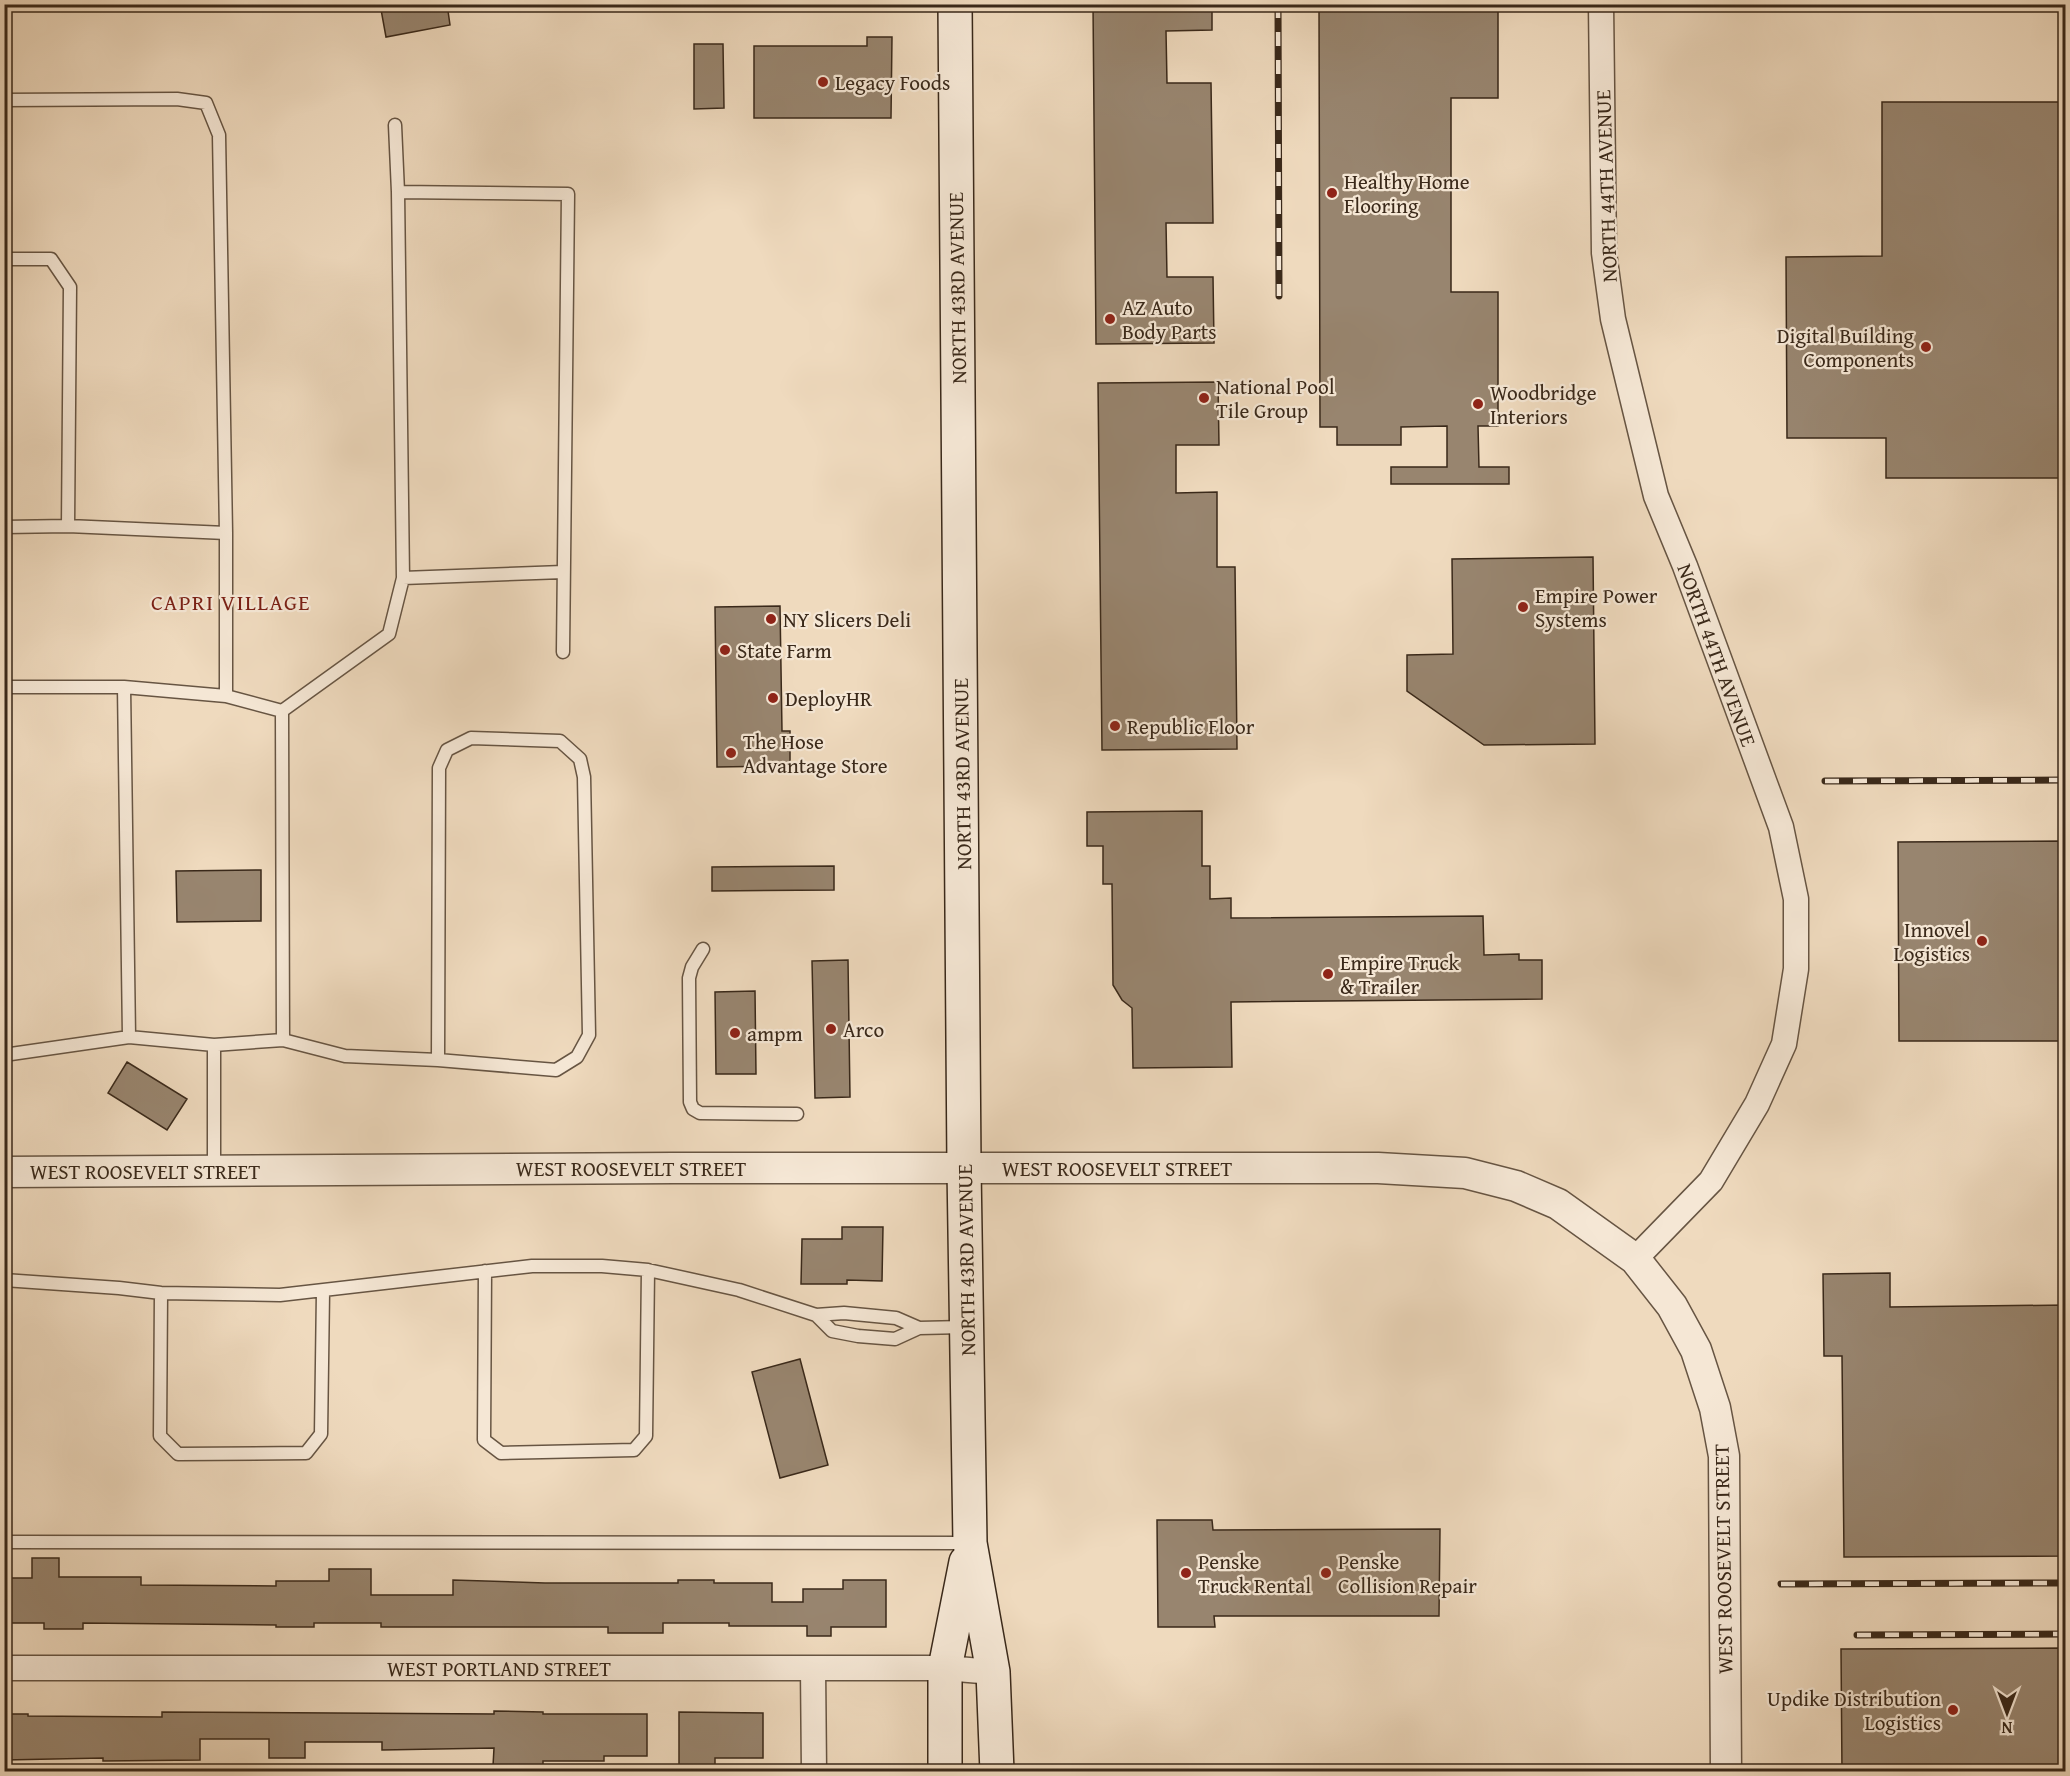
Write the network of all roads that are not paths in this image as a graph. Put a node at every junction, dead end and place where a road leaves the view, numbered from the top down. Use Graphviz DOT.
graph roads {
  1 [pos="955,4"];
  2 [pos="1601,4"];
  3 [pos="4,100"];
  4 [pos="395,125"];
  5 [pos="398,192"];
  6 [pos="4,259"];
  7 [pos="68,526"];
  8 [pos="4,527"];
  9 [pos="226,533"];
  10 [pos="563,572"];
  11 [pos="403,578"];
  12 [pos="563,652"];
  13 [pos="4,687"];
  14 [pos="124,687"];
  15 [pos="226,696"];
  16 [pos="282,711"];
  17 [pos="704,949"];
  18 [pos="129,1036"];
  19 [pos="283,1040"];
  20 [pos="214,1045"];
  21 [pos="4,1055"];
  22 [pos="438,1060"];
  23 [pos="798,1114"];
  24 [pos="964,1168"];
  25 [pos="214,1170"];
  26 [pos="4,1172"];
  27 [pos="1635,1259"];
  28 [pos="648,1270"];
  29 [pos="485,1271"];
  30 [pos="4,1280"];
  31 [pos="323,1292"];
  32 [pos="161,1293"];
  33 [pos="816,1315"];
  34 [pos="966,1327"];
  35 [pos="919,1328"];
  36 [pos="4,1542"];
  37 [pos="970,1543"];
  38 [pos="4,1668"];
  39 [pos="813,1668"];
  40 [pos="945,1668"];
  41 [pos="993,1672"];
  42 [pos="814,1772"];
  43 [pos="945,1772"];
  44 [pos="997,1772"];
  45 [pos="1726,1772"];
  1 -- 24 [label="main road, NORTH 43RD AVENUE"];
  2 -- 27 [label="street, NORTH 44TH AVENUE"];
  3 -- 9 [label="lane"];
  4 -- 5 [label="lane"];
  5 -- 10 [label="lane"];
  5 -- 11 [label="lane"];
  6 -- 7 [label="lane"];
  7 -- 8 [label="lane"];
  7 -- 9 [label="lane"];
  9 -- 15 [label="lane"];
  10 -- 11 [label="lane"];
  10 -- 12 [label="lane"];
  11 -- 16 [label="lane"];
  13 -- 14 [label="lane"];
  14 -- 15 [label="lane"];
  14 -- 18 [label="lane"];
  15 -- 16 [label="lane"];
  16 -- 19 [label="lane"];
  17 -- 23 [label="lane"];
  18 -- 20 [label="lane"];
  18 -- 21 [label="lane"];
  19 -- 20 [label="lane"];
  19 -- 22 [label="lane"];
  20 -- 25 [label="lane"];
  22 -- 22 [label="lane"];
  24 -- 25 [label="street, WEST ROOSEVELT STREET"];
  24 -- 27 [label="street, WEST ROOSEVELT STREET"];
  24 -- 34 [label="main road, NORTH 43RD AVENUE"];
  25 -- 26 [label="street, WEST ROOSEVELT STREET"];
  27 -- 45 [label="street, WEST ROOSEVELT STREET"];
  28 -- 29 [label="lane"];
  28 -- 29 [label="lane"];
  28 -- 33 [label="lane"];
  29 -- 31 [label="lane"];
  30 -- 32 [label="lane"];
  31 -- 32 [label="lane"];
  31 -- 32 [label="lane"];
  33 -- 35 [label="lane"];
  33 -- 35 [label="lane"];
  34 -- 35 [label="lane"];
  34 -- 37 [label="main road, NORTH 43RD AVENUE"];
  36 -- 37 [label="lane"];
  37 -- 40 [label="main road, NORTH 43RD AVENUE"];
  37 -- 41 [label="main road, NORTH 43RD AVENUE"];
  38 -- 39 [label="street, WEST PORTLAND STREET"];
  39 -- 40 [label="street, WEST PORTLAND STREET"];
  39 -- 42 [label="street"];
  40 -- 41 [label="street, WEST PORTLAND STREET"];
  40 -- 43 [label="main road, NORTH 43RD AVENUE"];
  41 -- 44 [label="main road, NORTH 43RD AVENUE"];
}
